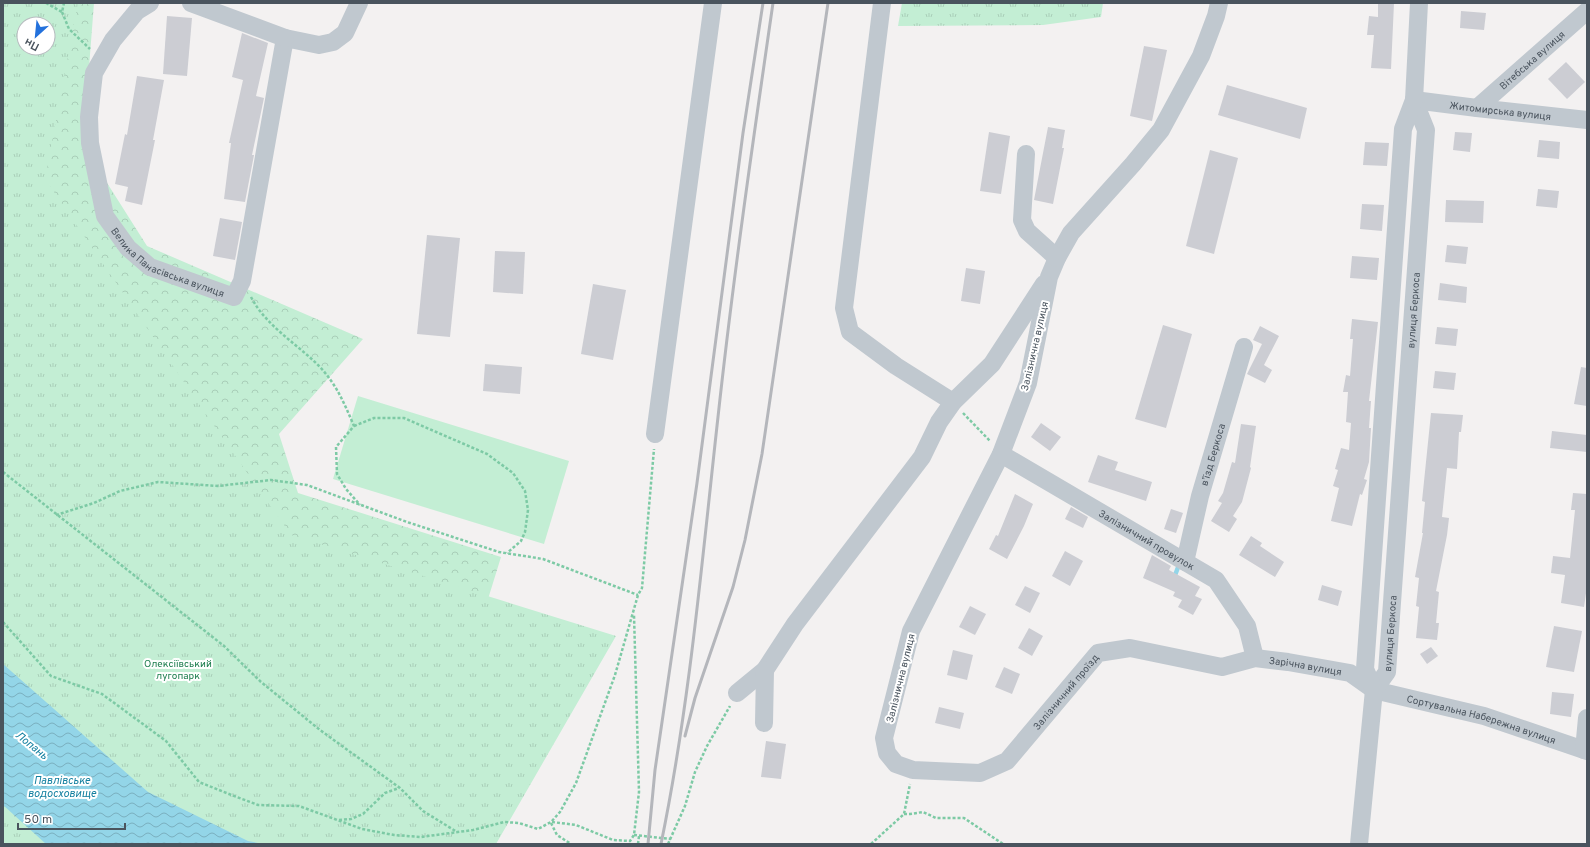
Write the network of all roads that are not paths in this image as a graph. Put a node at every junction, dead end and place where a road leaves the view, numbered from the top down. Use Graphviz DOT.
graph roads {
  1 [pos="150,3"];
  2 [pos="191,3"];
  3 [pos="359,3"];
  4 [pos="712,3"];
  5 [pos="882,3"];
  6 [pos="1219,3"];
  7 [pos="1419,3"];
  8 [pos="1587,11"];
  9 [pos="285,38"];
  10 [pos="1414,100"];
  11 [pos="1477,108"];
  12 [pos="1587,120"];
  13 [pos="1026,154"];
  14 [pos="1057,258"];
  15 [pos="1049,277"];
  16 [pos="1244,347"];
  17 [pos="953,402"];
  18 [pos="655,434"];
  19 [pos="1001,454"];
  20 [pos="1181,559"];
  21 [pos="1255,658"];
  22 [pos="765,670"];
  23 [pos="1374,690"];
  24 [pos="737,693"];
  25 [pos="1587,718"];
  26 [pos="764,723"];
  27 [pos="1585,751"];
  28 [pos="913,770"];
  29 [pos="1359,844"];
  1 -- 9 [label="street, Велика Панасівська вулиця"];
  2 -- 9 [label="street"];
  3 -- 9 [label="street"];
  4 -- 18 [label="street"];
  5 -- 17 [label="street"];
  6 -- 14 [label="street, Залізнична вулиця"];
  7 -- 10 [label="street, вулиця Беркоса"];
  8 -- 11 [label="street, Вітебська вулиця"];
  10 -- 11 [label="street, Житомирська вулиця"];
  10 -- 23 [label="street, вулиця Беркоса"];
  11 -- 12 [label="street, Житомирська вулиця"];
  13 -- 14 [label="street"];
  14 -- 15 [label="street, Залізнична вулиця"];
  15 -- 17 [label="street"];
  15 -- 19 [label="street, Залізнична вулиця"];
  16 -- 20 [label="street, в’їзд Беркоса"];
  17 -- 22 [label="street"];
  19 -- 20 [label="street, Залізничний провулок"];
  19 -- 28 [label="street, Залізнична вулиця"];
  20 -- 21 [label="street, Залізничний провулок"];
  21 -- 23 [label="street, Зарічна вулиця"];
  21 -- 28 [label="street, Залізничний проїзд"];
  22 -- 24 [label="street"];
  22 -- 26 [label="street"];
  23 -- 27 [label="street, Сортувальна Набережна вулиця"];
  23 -- 29 [label="street"];
  25 -- 27 [label="street"];
}
